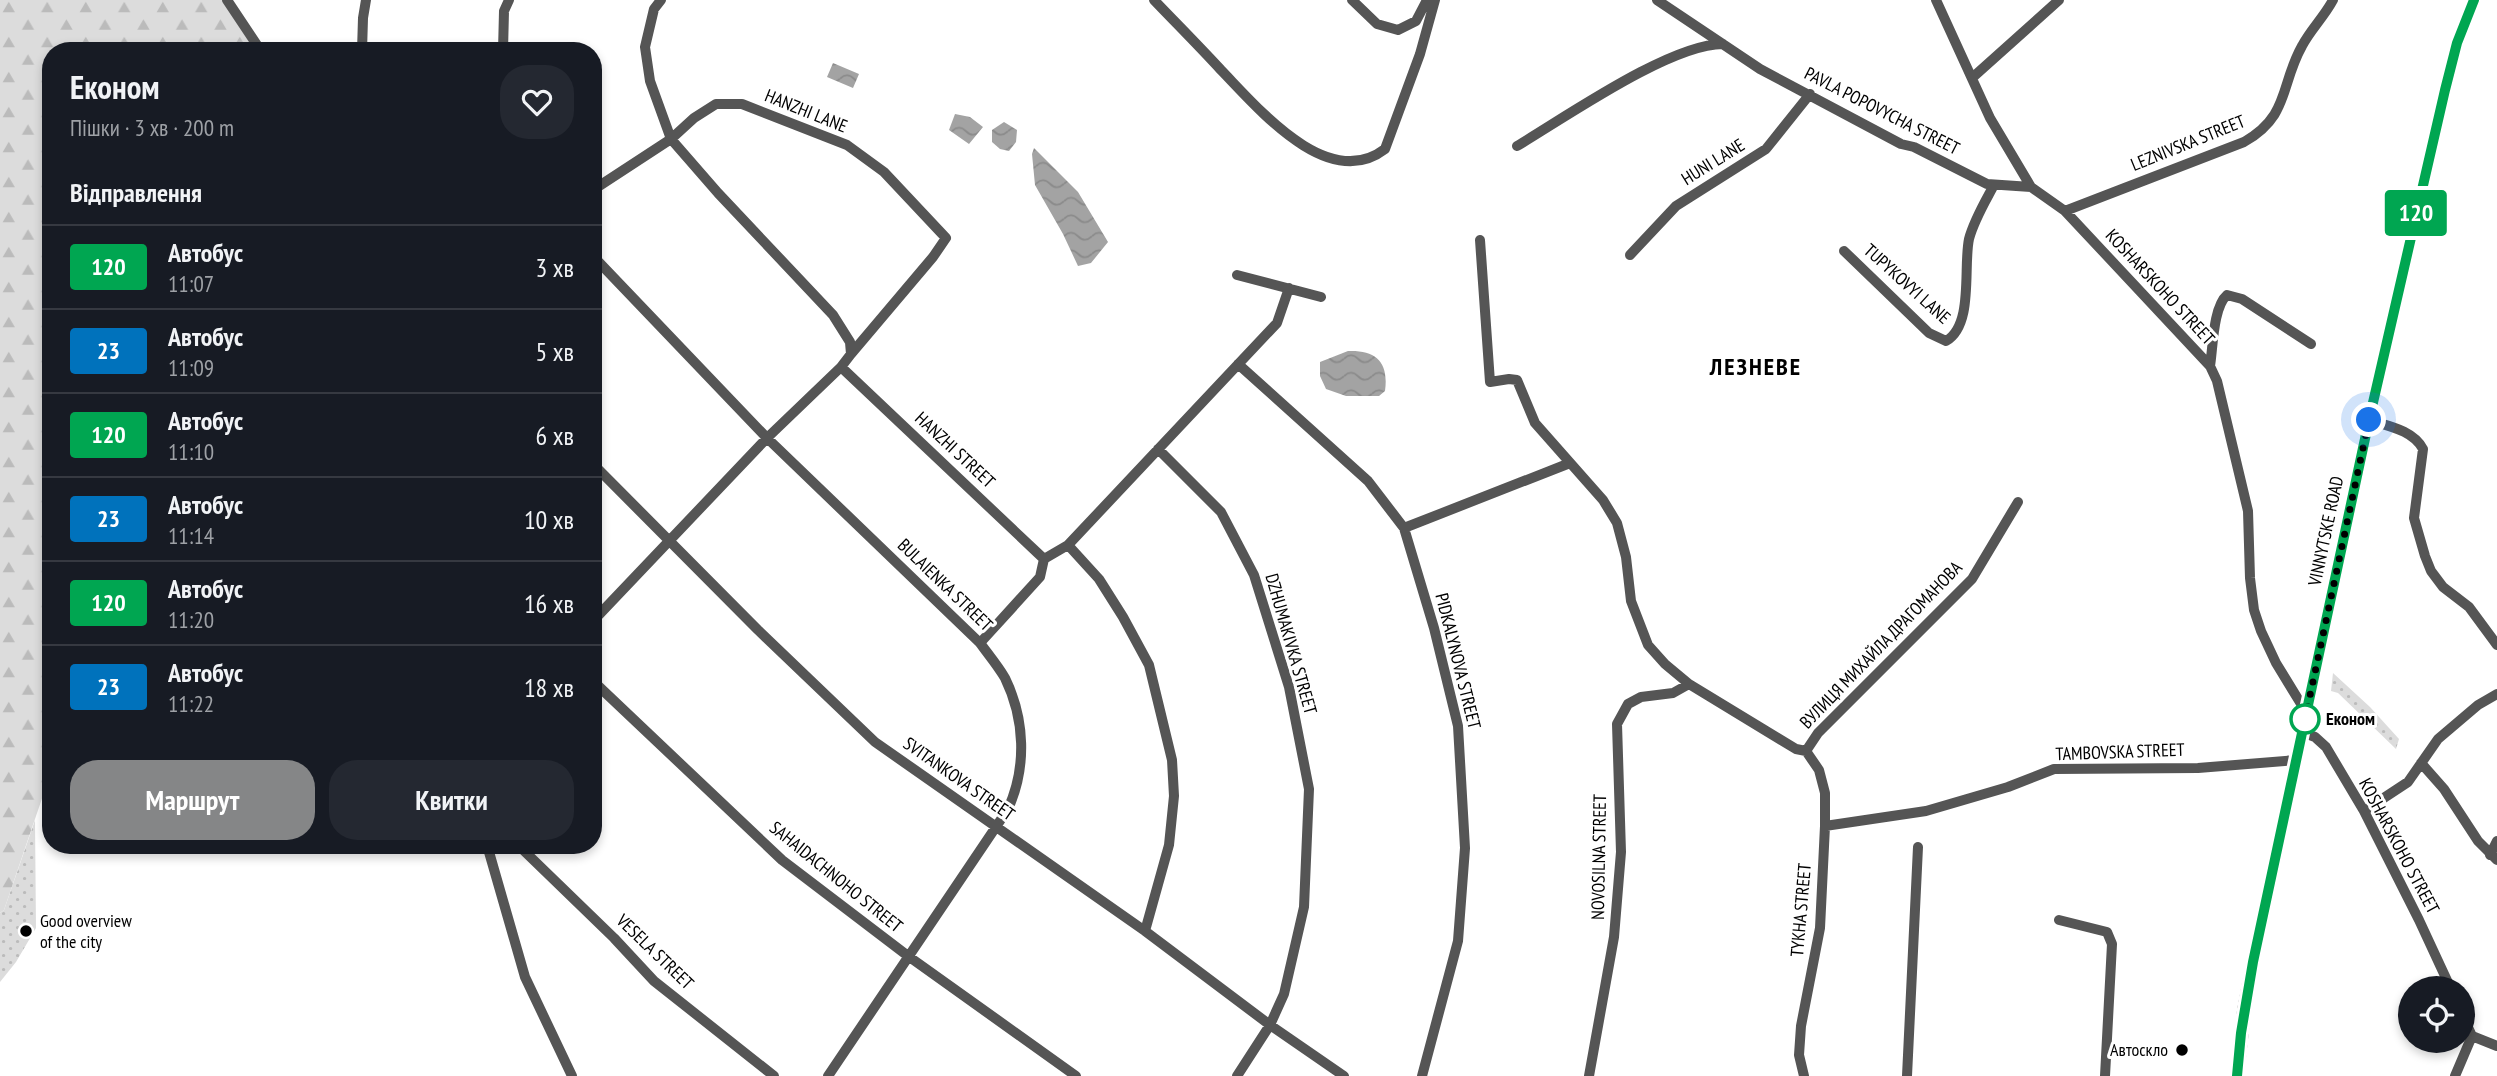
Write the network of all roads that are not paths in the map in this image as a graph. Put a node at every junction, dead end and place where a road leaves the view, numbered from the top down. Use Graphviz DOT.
graph roads {
  1 [pos="227,0"];
  2 [pos="366,0"];
  3 [pos="509,0"];
  4 [pos="661,0"];
  5 [pos="1153,0"];
  6 [pos="1352,0"];
  7 [pos="1427,0"];
  8 [pos="1435,0"];
  9 [pos="1657,0"];
  10 [pos="1936,0"];
  11 [pos="2059,0"];
  12 [pos="2333,0"];
  13 [pos="2474,0"];
  14 [pos="255,42"];
  15 [pos="362,42"];
  16 [pos="503,42"];
  17 [pos="1724,44"];
  18 [pos="1972,78"];
  19 [pos="1810,94"];
  20 [pos="671,139"];
  21 [pos="1517,146"];
  22 [pos="602,184"];
  23 [pos="1994,185"];
  24 [pos="2031,187"];
  25 [pos="2065,211"];
  26 [pos="1480,240"];
  27 [pos="1844,251"];
  28 [pos="1630,255"];
  29 [pos="602,265"];
  30 [pos="1237,275"];
  31 [pos="1289,288"];
  32 [pos="1321,296"];
  33 [pos="2311,344"];
  34 [pos="851,354"];
  35 [pos="1238,364"];
  36 [pos="841,366"];
  37 [pos="2210,366"];
  38 [pos="2369,420"];
  39 [pos="767,438"];
  40 [pos="1158,449"];
  41 [pos="1570,463"];
  42 [pos="602,473"];
  43 [pos="2018,502"];
  44 [pos="1404,528"];
  45 [pos="671,540"];
  46 [pos="1068,545"];
  47 [pos="1044,559"];
  48 [pos="602,612"];
  49 [pos="980,643"];
  50 [pos="2497,645"];
  51 [pos="1689,684"];
  52 [pos="602,690"];
  53 [pos="2497,694"];
  54 [pos="2306,712"];
  55 [pos="2302,732"];
  56 [pos="1806,751"];
  57 [pos="2296,760"];
  58 [pos="2421,763"];
  59 [pos="2364,811"];
  60 [pos="1825,826"];
  61 [pos="997,827"];
  62 [pos="2497,841"];
  63 [pos="1918,848"];
  64 [pos="490,854"];
  65 [pos="527,854"];
  66 [pos="2494,858"];
  67 [pos="2059,920"];
  68 [pos="1145,931"];
  69 [pos="908,956"];
  70 [pos="2445,976"];
  71 [pos="1270,1025"];
  72 [pos="2475,1037"];
  73 [pos="2497,1046"];
  74 [pos="2465,1053"];
  75 [pos="572,1076"];
  76 [pos="775,1076"];
  77 [pos="828,1076"];
  78 [pos="1076,1076"];
  79 [pos="1237,1076"];
  80 [pos="1344,1076"];
  81 [pos="1422,1076"];
  82 [pos="1589,1076"];
  83 [pos="1804,1076"];
  84 [pos="1907,1076"];
  85 [pos="2105,1076"];
  86 [pos="2237,1076"];
  87 [pos="2455,1076"];
  1 -- 14 [label="street"];
  2 -- 15 [label="street"];
  3 -- 16 [label="street"];
  4 -- 20 [label="street"];
  5 -- 8 [label="street"];
  6 -- 7 [label="street"];
  9 -- 17 [label="street, PAVLA POPOVYCHA STREET"];
  10 -- 18 [label="street, KOSHARSKOHO STREET"];
  11 -- 18 [label="street"];
  12 -- 25 [label="street, LEZNIVSKA STREET"];
  13 -- 38 [label="main road, VINNYTSKE ROAD"];
  17 -- 19 [label="street, PAVLA POPOVYCHA STREET"];
  17 -- 21 [label="street"];
  18 -- 24 [label="street, KOSHARSKOHO STREET"];
  19 -- 23 [label="street, PAVLA POPOVYCHA STREET"];
  19 -- 28 [label="street, HUNI LANE"];
  20 -- 22 [label="street, HANZHI LANE"];
  20 -- 34 [label="street"];
  20 -- 34 [label="street, HANZHI LANE"];
  23 -- 24 [label="street, PAVLA POPOVYCHA STREET"];
  23 -- 27 [label="street, TUPYKOVYI LANE"];
  24 -- 25 [label="street, KOSHARSKOHO STREET"];
  25 -- 37 [label="street, KOSHARSKOHO STREET"];
  26 -- 41 [label="street, ВУЛИЦЯ МИХАЙЛА ДРАГОМАНОВА"];
  29 -- 39 [label="street, BULAIENKA STREET"];
  30 -- 31 [label="street"];
  31 -- 32 [label="street"];
  31 -- 35 [label="street"];
  33 -- 37 [label="street"];
  34 -- 36 [label="street"];
  35 -- 40 [label="street"];
  35 -- 44 [label="street, PIDKALYNOVA STREET"];
  36 -- 39 [label="street"];
  36 -- 47 [label="street, HANZHI STREET"];
  37 -- 54 [label="street, KOSHARSKOHO STREET"];
  38 -- 50 [label="street"];
  38 -- 54 [label="main road, VINNYTSKE ROAD"];
  39 -- 45 [label="street"];
  39 -- 49 [label="street, BULAIENKA STREET"];
  40 -- 46 [label="street"];
  40 -- 71 [label="street, DZHUMAKIVKA STREET"];
  41 -- 44 [label="street"];
  41 -- 51 [label="street, ВУЛИЦЯ МИХАЙЛА ДРАГОМАНОВА"];
  42 -- 45 [label="street, SVITANKOVA STREET"];
  43 -- 56 [label="street, ВУЛИЦЯ МИХАЙЛА ДРАГОМАНОВА"];
  44 -- 81 [label="street, PIDKALYNOVA STREET"];
  45 -- 48 [label="street"];
  45 -- 61 [label="street, SVITANKOVA STREET"];
  46 -- 47 [label="street"];
  46 -- 68 [label="street"];
  47 -- 49 [label="street"];
  49 -- 61 [label="street, BULAIENKA STREET"];
  51 -- 56 [label="street, ВУЛИЦЯ МИХАЙЛА ДРАГОМАНОВА"];
  51 -- 82 [label="street, NOVOSILNA STREET"];
  52 -- 69 [label="street, SAHAIDACHNOHO STREET"];
  53 -- 58 [label="street"];
  54 -- 55 [label="main road, VINNYTSKE ROAD"];
  55 -- 57 [label="main road, VINNYTSKE ROAD"];
  55 -- 59 [label="street, KOSHARSKOHO STREET"];
  56 -- 60 [label="street, TYKHA STREET"];
  57 -- 60 [label="street, TAMBOVSKA STREET"];
  57 -- 86 [label="main road, VINNYTSKE ROAD"];
  58 -- 59 [label="street"];
  58 -- 66 [label="street"];
  59 -- 70 [label="street, KOSHARSKOHO STREET"];
  60 -- 83 [label="street, TYKHA STREET"];
  61 -- 68 [label="street, SVITANKOVA STREET"];
  61 -- 69 [label="street, BULAIENKA STREET"];
  62 -- 66 [label="street"];
  63 -- 84 [label="street"];
  64 -- 75 [label="street"];
  65 -- 76 [label="street, VESELA STREET"];
  67 -- 85 [label="street"];
  68 -- 71 [label="street, SVITANKOVA STREET"];
  69 -- 77 [label="street, BULAIENKA STREET"];
  69 -- 78 [label="street, SAHAIDACHNOHO STREET"];
  71 -- 79 [label="street, DZHUMAKIVKA STREET"];
  71 -- 80 [label="street, SVITANKOVA STREET"];
  72 -- 73 [label="street"];
  74 -- 87 [label="street"];
}
